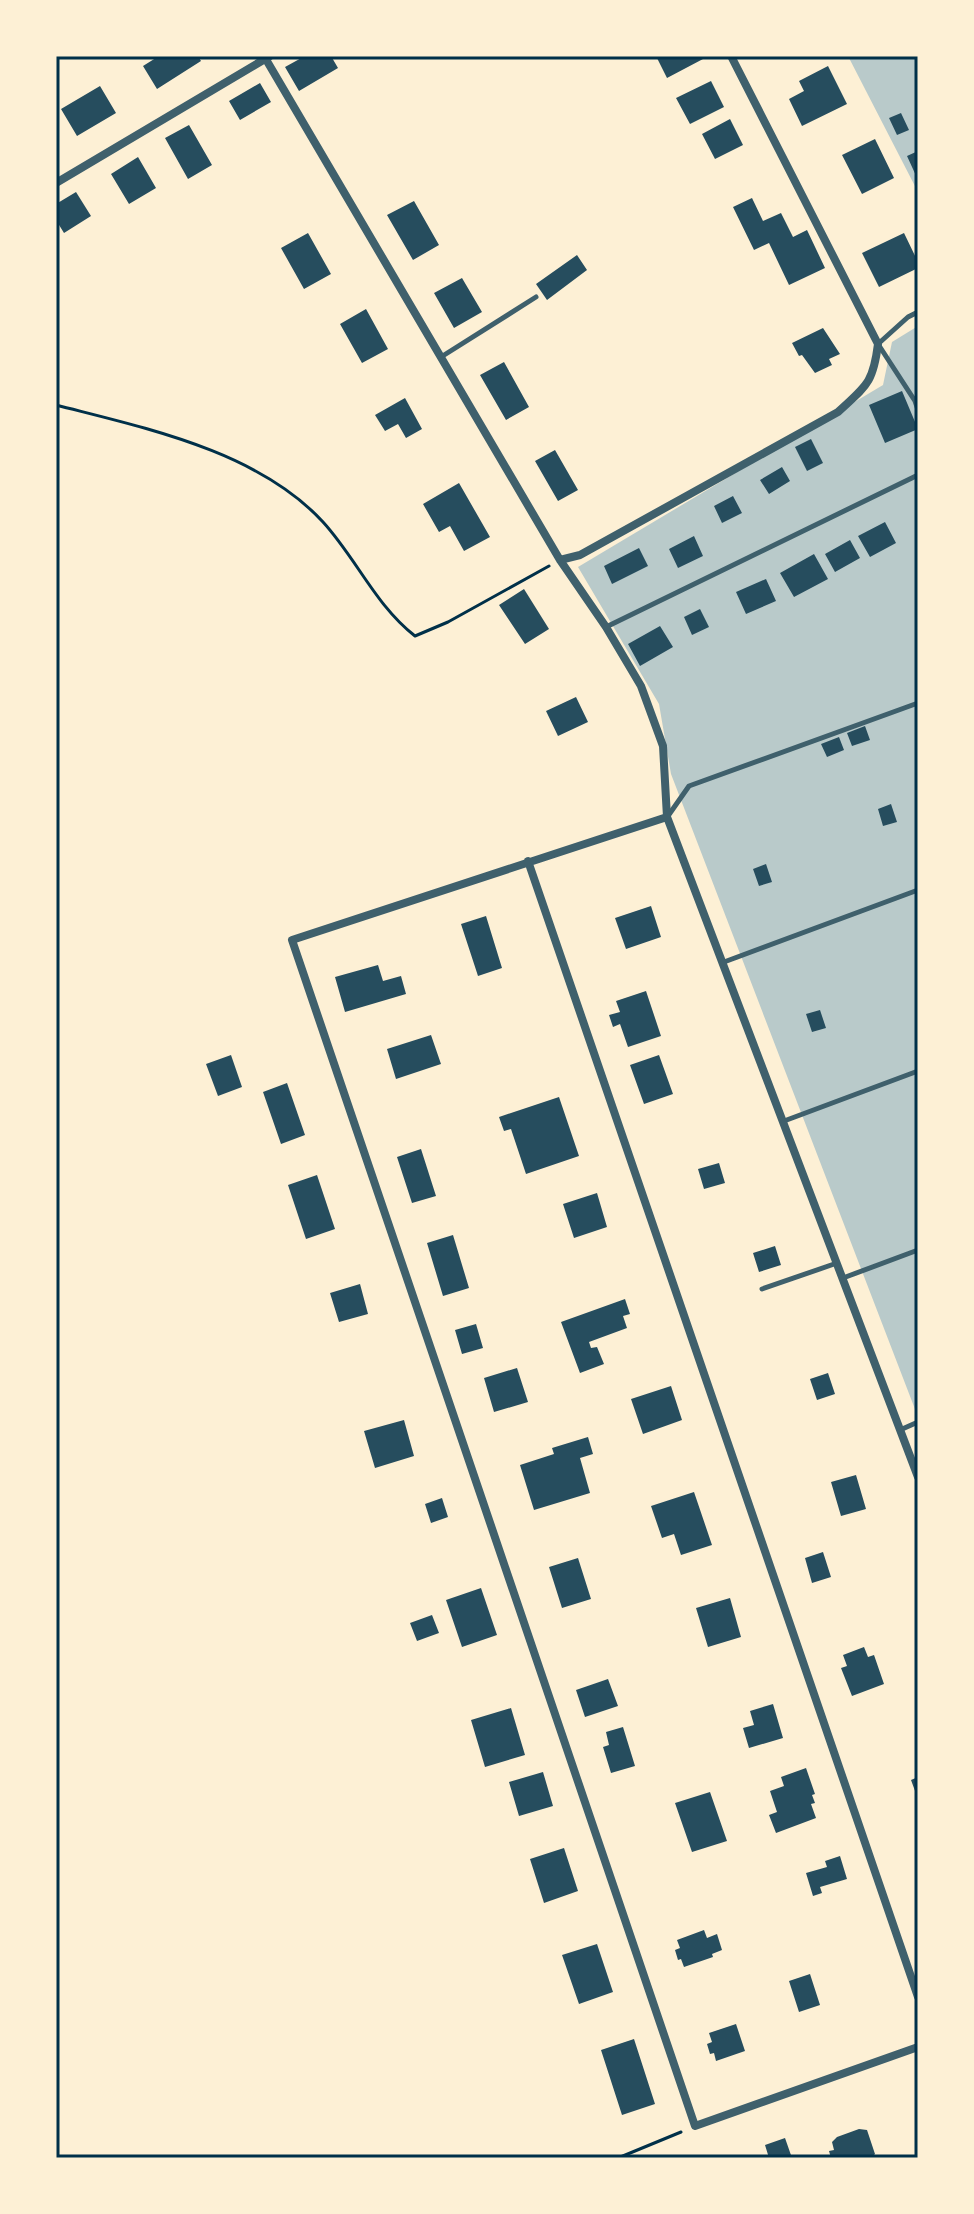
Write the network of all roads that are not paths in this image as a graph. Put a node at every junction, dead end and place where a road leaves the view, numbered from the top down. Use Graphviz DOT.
graph roads {
  1 [pos="731,56"];
  2 [pos="267,57"];
  3 [pos="56,183"];
  4 [pos="536,297"];
  5 [pos="918,312"];
  6 [pos="878,344"];
  7 [pos="441,357"];
  8 [pos="918,410"];
  9 [pos="918,475"];
  10 [pos="560,560"];
  11 [pos="606,627"];
  12 [pos="918,703"];
  13 [pos="667,817"];
  14 [pos="528,861"];
  15 [pos="918,890"];
  16 [pos="724,962"];
  17 [pos="918,1071"];
  18 [pos="783,1121"];
  19 [pos="918,1250"];
  20 [pos="837,1263"];
  21 [pos="843,1278"];
  22 [pos="762,1289"];
  23 [pos="918,1422"];
  24 [pos="899,1430"];
  25 [pos="918,1477"];
  26 [pos="918,1997"];
  27 [pos="918,2047"];
  1 -- 6 [label="street"];
  2 -- 3 [label="street"];
  2 -- 7 [label="street"];
  4 -- 7 [label="lane"];
  5 -- 6 [label="lane"];
  6 -- 8 [label="lane"];
  6 -- 10 [label="street"];
  7 -- 10 [label="street"];
  9 -- 11 [label="lane"];
  10 -- 11 [label="street"];
  11 -- 13 [label="street"];
  12 -- 13 [label="lane"];
  13 -- 14 [label="street"];
  13 -- 16 [label="street"];
  14 -- 26 [label="street"];
  14 -- 27 [label="street"];
  15 -- 16 [label="lane"];
  16 -- 18 [label="street"];
  17 -- 18 [label="lane"];
  18 -- 20 [label="street"];
  19 -- 21 [label="lane"];
  20 -- 21 [label="street"];
  20 -- 22 [label="lane"];
  21 -- 24 [label="street"];
  23 -- 24 [label="lane"];
  24 -- 25 [label="street"];
}
